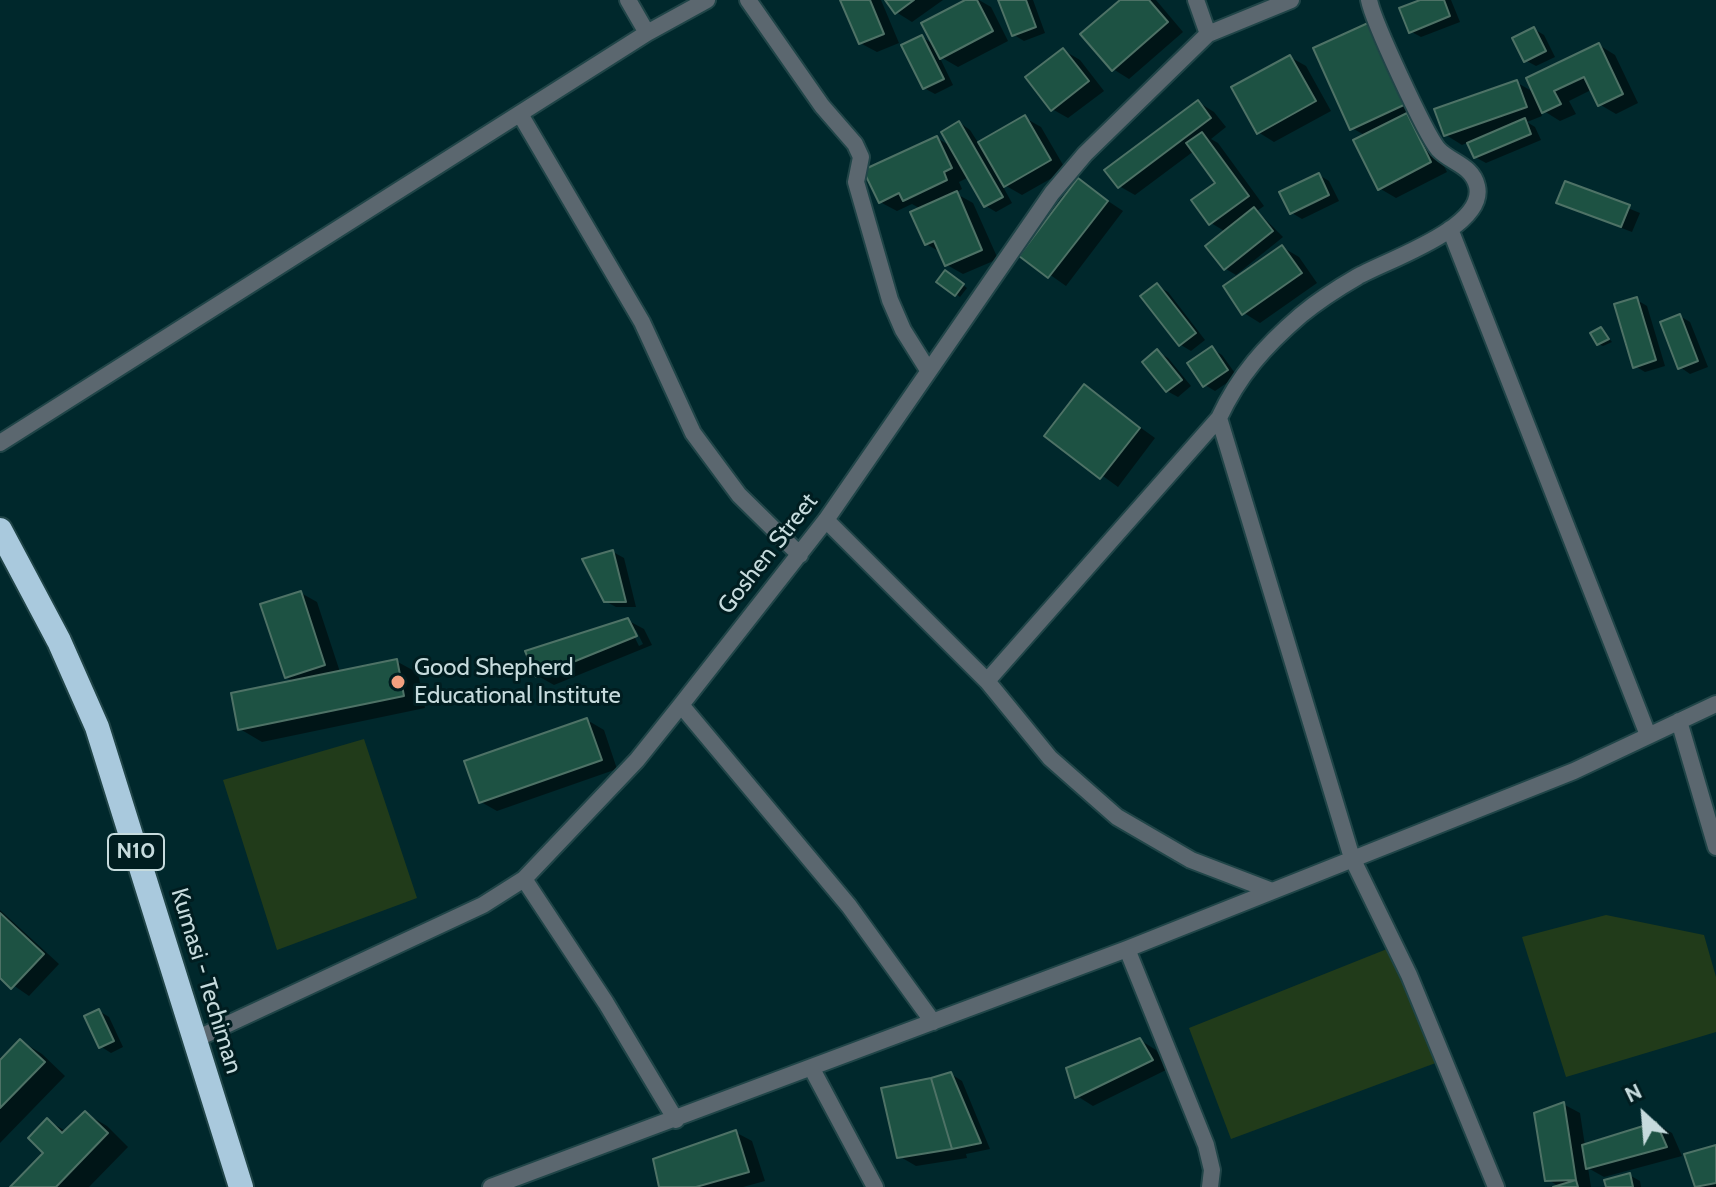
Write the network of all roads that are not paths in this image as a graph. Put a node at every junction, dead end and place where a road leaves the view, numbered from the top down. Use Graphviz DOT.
graph roads {
  1 [pos="628,0"];
  2 [pos="707,0"];
  3 [pos="748,0"];
  4 [pos="1196,0"];
  5 [pos="1291,0"];
  6 [pos="1369,0"];
  7 [pos="647,33"];
  8 [pos="1208,34"];
  9 [pos="520,114"];
  10 [pos="1450,229"];
  11 [pos="928,370"];
  12 [pos="1219,418"];
  13 [pos="0,443"];
  14 [pos="826,520"];
  15 [pos="0,530"];
  16 [pos="800,555"];
  17 [pos="987,681"];
  18 [pos="1716,704"];
  19 [pos="681,705"];
  20 [pos="1679,721"];
  21 [pos="1648,735"];
  22 [pos="1716,847"];
  23 [pos="1352,858"];
  24 [pos="524,879"];
  25 [pos="1272,891"];
  26 [pos="1127,949"];
  27 [pos="933,1022"];
  28 [pos="196,1039"];
  29 [pos="812,1069"];
  30 [pos="676,1120"];
  31 [pos="241,1187"];
  32 [pos="491,1187"];
  33 [pos="875,1187"];
  34 [pos="1210,1187"];
  35 [pos="1496,1187"];
  1 -- 7 [label="street"];
  2 -- 7 [label="street"];
  3 -- 11 [label="street"];
  4 -- 8 [label="street"];
  5 -- 8 [label="street, Goshen Street"];
  6 -- 10 [label="street"];
  7 -- 9 [label="street"];
  8 -- 11 [label="street, Goshen Street"];
  9 -- 13 [label="street"];
  9 -- 16 [label="street"];
  10 -- 12 [label="street"];
  10 -- 21 [label="street"];
  11 -- 14 [label="street, Goshen Street"];
  12 -- 17 [label="street"];
  12 -- 23 [label="street"];
  14 -- 16 [label="street, Goshen Street"];
  14 -- 17 [label="street"];
  15 -- 28 [label="highway, Kumasi - Techiman / N10"];
  16 -- 19 [label="street, Goshen Street"];
  17 -- 25 [label="street"];
  18 -- 20 [label="street"];
  19 -- 24 [label="street, Goshen Street"];
  19 -- 27 [label="street"];
  20 -- 21 [label="street"];
  20 -- 22 [label="street"];
  21 -- 23 [label="street"];
  23 -- 25 [label="street"];
  23 -- 35 [label="street"];
  24 -- 28 [label="street, Goshen Street"];
  24 -- 30 [label="street"];
  25 -- 26 [label="street"];
  26 -- 27 [label="street"];
  26 -- 34 [label="street"];
  27 -- 29 [label="street"];
  28 -- 31 [label="highway, Kumasi - Techiman / N10"];
  29 -- 30 [label="street"];
  29 -- 33 [label="street"];
  30 -- 32 [label="street"];
}
